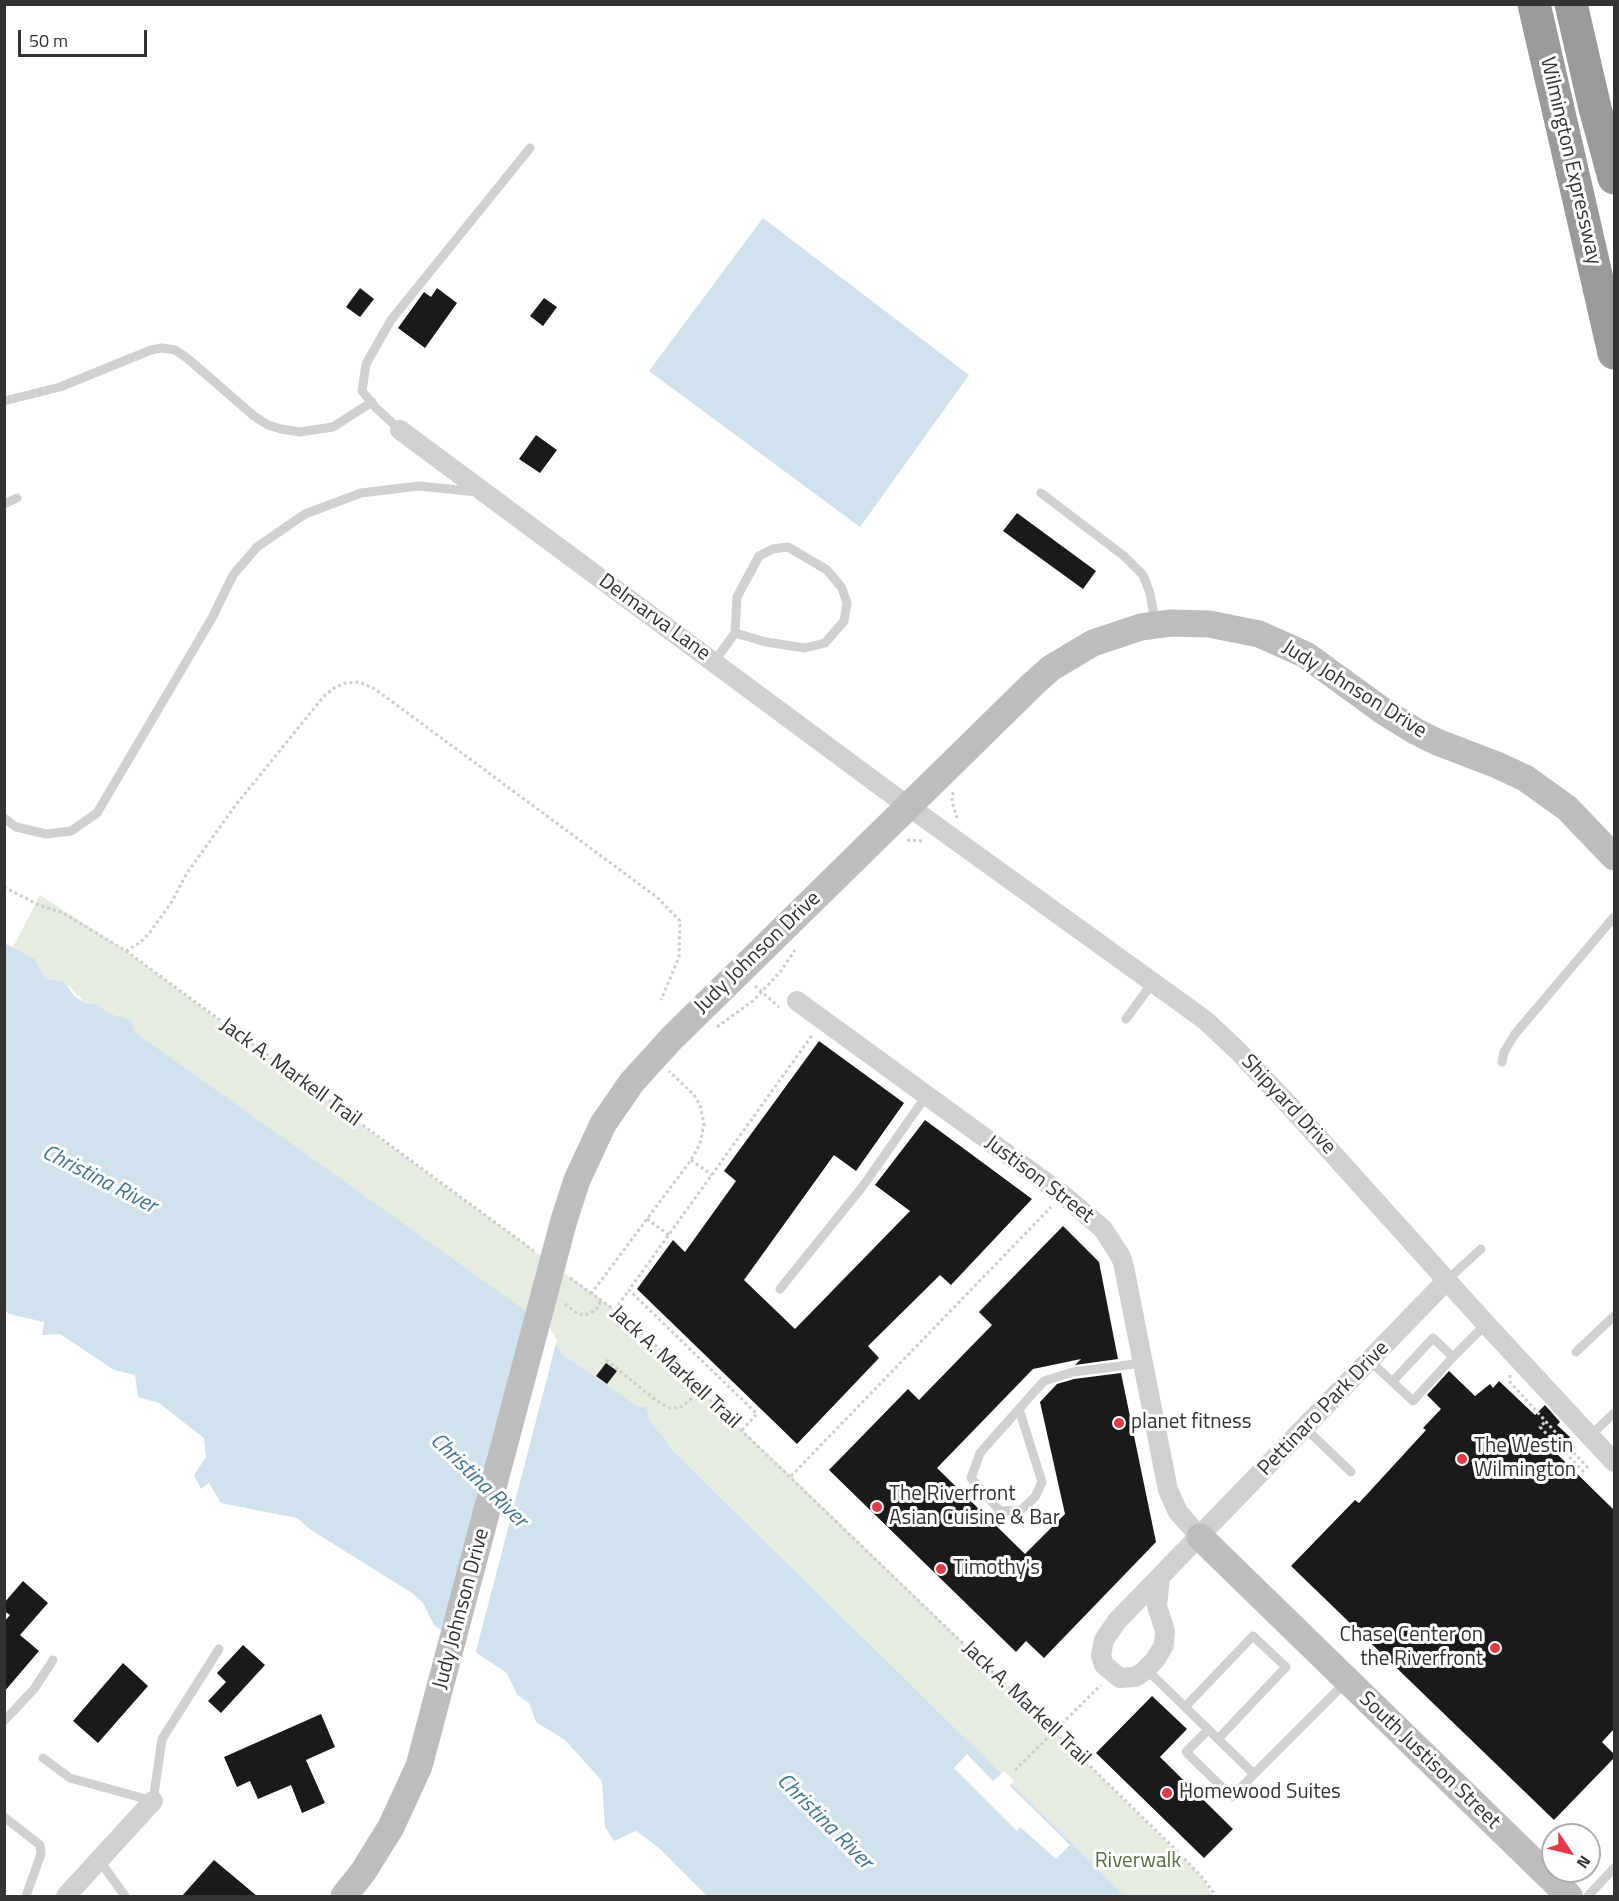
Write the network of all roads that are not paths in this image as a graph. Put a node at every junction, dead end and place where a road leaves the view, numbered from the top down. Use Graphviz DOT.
graph roads {
  1 [pos="1534,4"];
  2 [pos="1571,4"];
  3 [pos="530,148"];
  4 [pos="1614,178"];
  5 [pos="1614,353"];
  6 [pos="4,401"];
  7 [pos="372,402"];
  8 [pos="400,430"];
  9 [pos="1041,492"];
  10 [pos="485,494"];
  11 [pos="17,498"];
  12 [pos="4,504"];
  13 [pos="1156,625"];
  14 [pos="735,633"];
  15 [pos="714,662"];
  16 [pos="917,812"];
  17 [pos="4,818"];
  18 [pos="1614,857"];
  19 [pos="1614,917"];
  20 [pos="1153,982"];
  21 [pos="792,1007"];
  22 [pos="1125,1019"];
  23 [pos="1502,1062"];
  24 [pos="926,1096"];
  25 [pos="1480,1249"];
  26 [pos="1447,1280"];
  27 [pos="780,1289"];
  28 [pos="1614,1316"];
  29 [pos="1486,1324"];
  30 [pos="1576,1352"];
  31 [pos="1454,1357"];
  32 [pos="1370,1361"];
  33 [pos="1143,1363"];
  34 [pos="1393,1381"];
  35 [pos="1019,1409"];
  36 [pos="1614,1413"];
  37 [pos="1305,1428"];
  38 [pos="1590,1436"];
  39 [pos="1614,1462"];
  40 [pos="1351,1472"];
  41 [pos="1200,1537"];
  42 [pos="1160,1578"];
  43 [pos="219,1649"];
  44 [pos="53,1660"];
  45 [pos="1146,1670"];
  46 [pos="1347,1681"];
  47 [pos="1185,1707"];
  48 [pos="4,1720"];
  49 [pos="1208,1730"];
  50 [pos="1218,1739"];
  51 [pos="43,1758"];
  52 [pos="1254,1774"];
  53 [pos="153,1801"];
  54 [pos="4,1817"];
  55 [pos="99,1860"];
  56 [pos="1614,1868"];
  57 [pos="26,1896"];
  58 [pos="66,1896"];
  59 [pos="125,1896"];
  60 [pos="344,1896"];
  61 [pos="1569,1896"];
  62 [pos="1588,1896"];
  1 -- 5 [label="highway, Wilmington Expressway"];
  2 -- 4 [label="highway, Wilmington Expressway"];
  3 -- 7 [label="lane"];
  6 -- 7 [label="lane"];
  7 -- 8 [label="lane"];
  8 -- 10 [label="street, Delmarva Lane"];
  9 -- 13 [label="lane"];
  10 -- 15 [label="street, Delmarva Lane"];
  10 -- 17 [label="lane"];
  11 -- 12 [label="lane"];
  13 -- 16 [label="street, Judy Johnson Drive"];
  13 -- 18 [label="street, Judy Johnson Drive"];
  14 -- 14 [label="lane"];
  14 -- 15 [label="lane"];
  15 -- 16 [label="street, Delmarva Lane"];
  16 -- 20 [label="street, Shipyard Drive"];
  16 -- 60 [label="street, Judy Johnson Drive"];
  19 -- 23 [label="lane"];
  20 -- 22 [label="lane"];
  20 -- 26 [label="street, Shipyard Drive"];
  21 -- 24 [label="street, Justison Street"];
  24 -- 27 [label="lane"];
  24 -- 33 [label="street, Justison Street"];
  25 -- 26 [label="lane"];
  26 -- 29 [label="street, Shipyard Drive"];
  26 -- 32 [label="street, Pettinaro Park Drive"];
  28 -- 30 [label="lane"];
  29 -- 31 [label="lane"];
  29 -- 38 [label="street, Shipyard Drive"];
  31 -- 34 [label="lane"];
  31 -- 34 [label="lane"];
  32 -- 34 [label="lane"];
  32 -- 37 [label="street, Pettinaro Park Drive"];
  33 -- 35 [label="lane"];
  33 -- 41 [label="street, Justison Street"];
  35 -- 35 [label="lane"];
  36 -- 38 [label="lane"];
  37 -- 40 [label="lane"];
  37 -- 41 [label="street, Pettinaro Park Drive"];
  38 -- 39 [label="street, Shipyard Drive"];
  41 -- 42 [label="street, Pettinaro Park Drive"];
  41 -- 46 [label="street, South Justison Street"];
  42 -- 45 [label="street"];
  42 -- 45 [label="street, Pettinaro Park Drive"];
  43 -- 53 [label="lane"];
  44 -- 48 [label="lane"];
  45 -- 47 [label="lane"];
  46 -- 52 [label="lane"];
  46 -- 61 [label="street, South Justison Street"];
  47 -- 49 [label="lane"];
  47 -- 50 [label="lane"];
  49 -- 50 [label="lane"];
  49 -- 52 [label="lane"];
  50 -- 52 [label="lane"];
  51 -- 53 [label="lane"];
  53 -- 55 [label="street"];
  54 -- 57 [label="lane"];
  55 -- 58 [label="street"];
  55 -- 59 [label="lane"];
  56 -- 62 [label="lane"];
}
